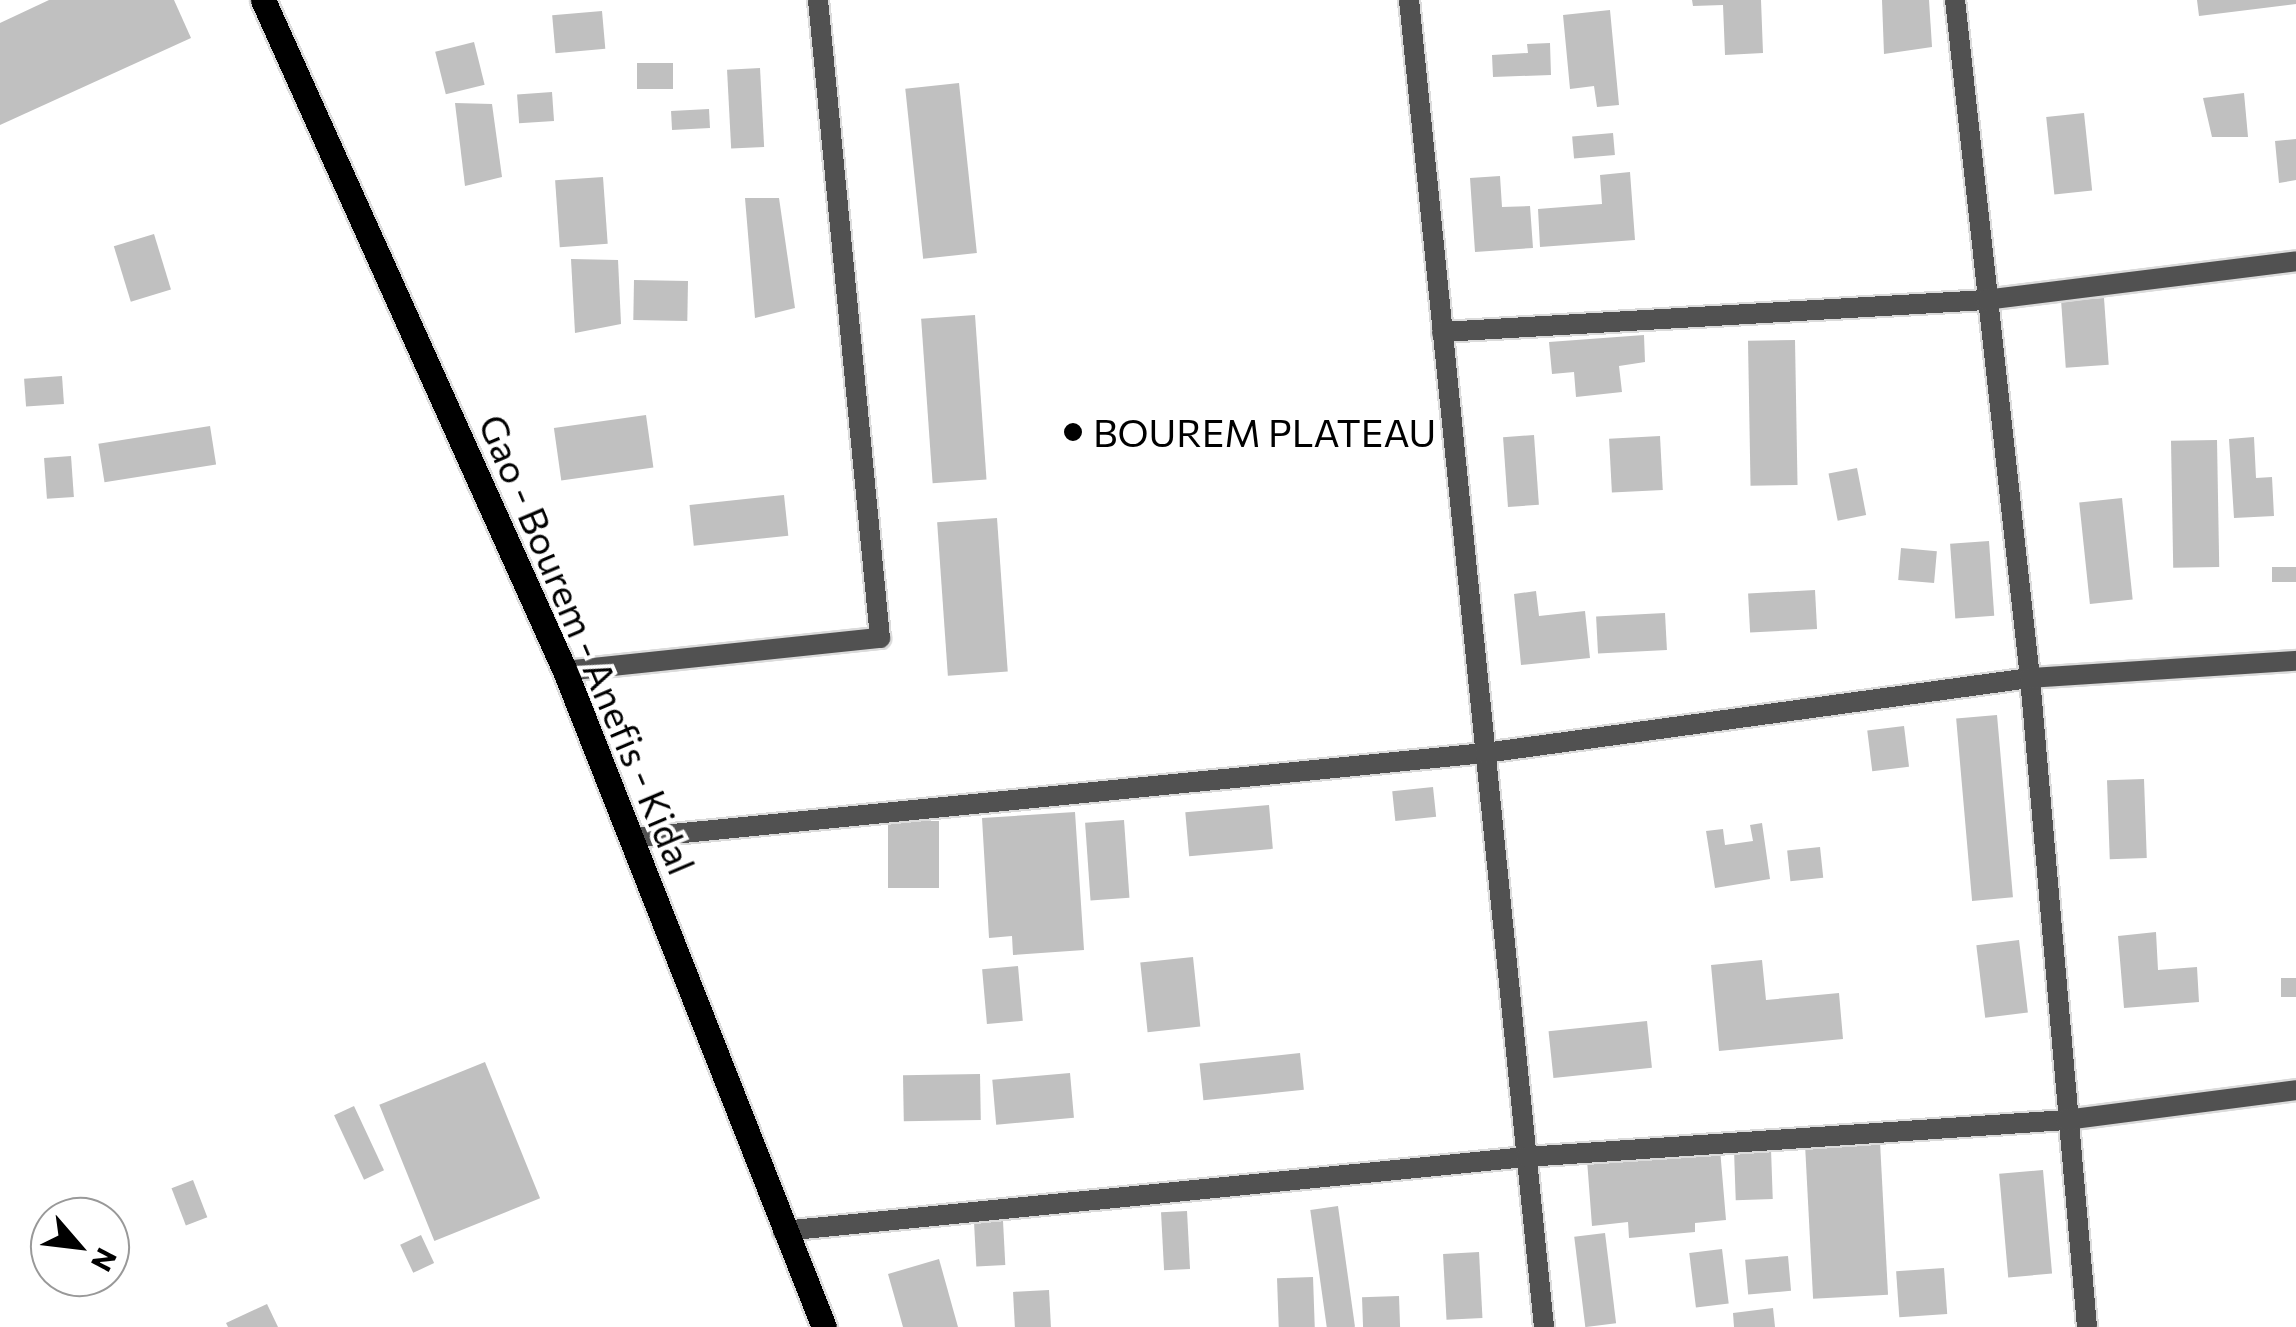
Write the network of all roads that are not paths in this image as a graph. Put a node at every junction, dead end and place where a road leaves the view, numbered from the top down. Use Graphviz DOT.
graph roads {
  1 [pos="263,0"];
  2 [pos="818,0"];
  3 [pos="1409,0"];
  4 [pos="1955,0"];
  5 [pos="2296,261"];
  6 [pos="1985,300"];
  7 [pos="1442,332"];
  8 [pos="2296,661"];
  9 [pos="565,670"];
  10 [pos="2030,678"];
  11 [pos="1485,753"];
  12 [pos="633,838"];
  13 [pos="2296,1090"];
  14 [pos="2066,1120"];
  15 [pos="1526,1156"];
  16 [pos="783,1231"];
  17 [pos="824,1327"];
  18 [pos="1544,1327"];
  19 [pos="2087,1327"];
  1 -- 9 [label="main road, Gao - Bourem - Anefis - Kidal"];
  2 -- 9 [label="street"];
  3 -- 7 [label="street"];
  4 -- 6 [label="street"];
  5 -- 6 [label="street"];
  6 -- 7 [label="street"];
  6 -- 10 [label="street"];
  7 -- 11 [label="street"];
  8 -- 10 [label="street"];
  9 -- 12 [label="main road, Gao - Bourem - Anefis - Kidal"];
  10 -- 11 [label="street"];
  10 -- 14 [label="street"];
  11 -- 12 [label="street"];
  11 -- 15 [label="street"];
  12 -- 16 [label="main road, Gao - Bourem - Anefis - Kidal"];
  13 -- 14 [label="street"];
  14 -- 15 [label="street"];
  14 -- 19 [label="street"];
  15 -- 16 [label="street"];
  15 -- 18 [label="street"];
  16 -- 17 [label="main road, Gao - Bourem - Anefis - Kidal"];
}
